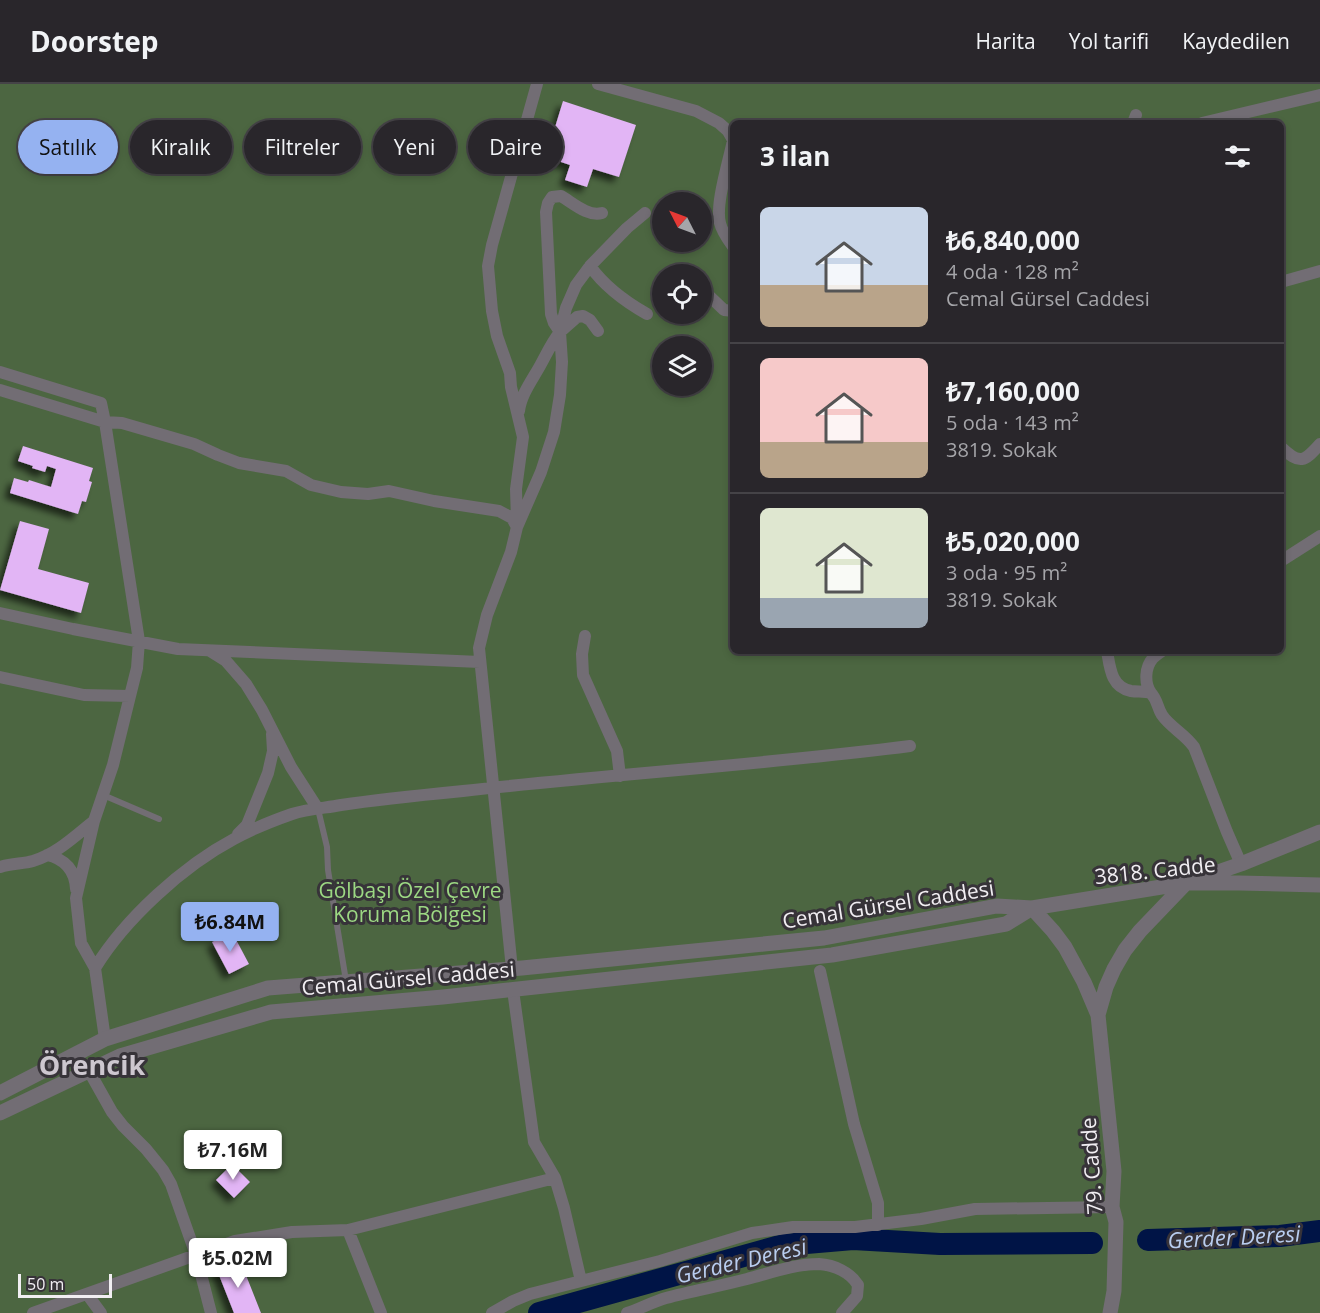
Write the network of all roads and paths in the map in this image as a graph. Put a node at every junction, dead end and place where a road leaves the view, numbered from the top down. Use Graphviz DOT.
graph roads {
  1 [pos="537,84"];
  2 [pos="598,84"];
  3 [pos="1320,95"];
  4 [pos="696,111"];
  5 [pos="1215,120"];
  6 [pos="730,123"];
  7 [pos="730,135"];
  8 [pos="730,152"];
  9 [pos="602,213"];
  10 [pos="645,213"];
  11 [pos="730,241"];
  12 [pos="590,266"];
  13 [pos="1320,271"];
  14 [pos="1284,281"];
  15 [pos="712,299"];
  16 [pos="730,311"];
  17 [pos="646,314"];
  18 [pos="598,331"];
  19 [pos="560,332"];
  20 [pos="0,372"];
  21 [pos="0,390"];
  22 [pos="519,420"];
  23 [pos="105,422"];
  24 [pos="1320,444"];
  25 [pos="1284,449"];
  26 [pos="517,527"];
  27 [pos="1320,536"];
  28 [pos="1284,559"];
  29 [pos="0,613"];
  30 [pos="585,636"];
  31 [pos="139,641"];
  32 [pos="209,650"];
  33 [pos="1108,654"];
  34 [pos="1158,654"];
  35 [pos="480,662"];
  36 [pos="0,677"];
  37 [pos="1151,693"];
  38 [pos="130,696"];
  39 [pos="272,731"];
  40 [pos="910,746"];
  41 [pos="620,776"];
  42 [pos="493,788"];
  43 [pos="102,794"];
  44 [pos="318,808"];
  45 [pos="159,819"];
  46 [pos="94,821"];
  47 [pos="1320,832"];
  48 [pos="233,840"];
  49 [pos="47,855"];
  50 [pos="1,863"];
  51 [pos="1241,864"];
  52 [pos="1186,883"];
  53 [pos="1320,885"];
  54 [pos="76,898"];
  55 [pos="1032,908"];
  56 [pos="95,968"];
  57 [pos="512,969"];
  58 [pos="820,970"];
  59 [pos="346,982"];
  60 [pos="513,990"];
  61 [pos="1098,1016"];
  62 [pos="105,1039"];
  63 [pos="89,1071"];
  64 [pos="0,1093"];
  65 [pos="0,1113"];
  66 [pos="555,1178"];
  67 [pos="1112,1207"];
  68 [pos="878,1225"];
  69 [pos="348,1230"];
  70 [pos="195,1255"];
  71 [pos="581,1281"];
  72 [pos="87,1294"];
  73 [pos="33,1313"];
  74 [pos="101,1313"];
  75 [pos="211,1313"];
  76 [pos="381,1313"];
  77 [pos="492,1313"];
  78 [pos="627,1313"];
  79 [pos="842,1313"];
  80 [pos="1110,1313"];
  1 -- 22 [label="street"];
  2 -- 4 [label="street"];
  3 -- 5 [label="street"];
  4 -- 6 [label="street"];
  4 -- 7 [label="street"];
  8 -- 11 [label="street"];
  9 -- 19 [label="street"];
  10 -- 12 [label="street"];
  12 -- 17 [label="street"];
  12 -- 19 [label="street"];
  13 -- 14 [label="street"];
  15 -- 16 [label="street"];
  18 -- 19 [label="street"];
  19 -- 22 [label="street"];
  19 -- 26 [label="street"];
  20 -- 23 [label="street"];
  21 -- 23 [label="street"];
  22 -- 26 [label="street"];
  23 -- 26 [label="street"];
  23 -- 31 [label="street"];
  24 -- 25 [label="street"];
  26 -- 35 [label="street"];
  27 -- 28 [label="street"];
  29 -- 31 [label="street"];
  30 -- 41 [label="street"];
  31 -- 32 [label="street"];
  31 -- 38 [label="street"];
  32 -- 35 [label="street"];
  32 -- 39 [label="street"];
  33 -- 37 [label="street"];
  34 -- 37 [label="street"];
  35 -- 42 [label="street"];
  36 -- 38 [label="street"];
  37 -- 51 [label="street"];
  38 -- 43 [label="street"];
  39 -- 44 [label="street"];
  39 -- 48 [label="street"];
  40 -- 41 [label="street"];
  41 -- 42 [label="street"];
  42 -- 44 [label="street"];
  42 -- 57 [label="street"];
  43 -- 45 [label="lane"];
  43 -- 46 [label="street"];
  44 -- 48 [label="street"];
  44 -- 59 [label="lane"];
  46 -- 49 [label="street"];
  46 -- 54 [label="street"];
  47 -- 51 [label="street"];
  48 -- 56 [label="street"];
  49 -- 50 [label="street"];
  49 -- 54 [label="street"];
  51 -- 52 [label="street"];
  52 -- 53 [label="street, 3818. Cadde"];
  52 -- 55 [label="street, 3818. Cadde"];
  52 -- 61 [label="street, 79. Cadde"];
  54 -- 56 [label="street"];
  55 -- 57 [label="street, Cemal Gürsel Caddesi"];
  55 -- 60 [label="street, Cemal Gürsel Caddesi"];
  55 -- 61 [label="street, 79. Cadde"];
  56 -- 62 [label="street"];
  57 -- 59 [label="street, Cemal Gürsel Caddesi"];
  58 -- 68 [label="street"];
  59 -- 62 [label="street, Cemal Gürsel Caddesi"];
  60 -- 63 [label="street, Cemal Gürsel Caddesi"];
  60 -- 66 [label="street"];
  61 -- 67 [label="street, 79. Cadde"];
  62 -- 64 [label="street, Cemal Gürsel Caddesi"];
  63 -- 65 [label="street, Cemal Gürsel Caddesi"];
  63 -- 70 [label="street"];
  66 -- 69 [label="street"];
  66 -- 71 [label="street"];
  67 -- 68 [label="street"];
  67 -- 80 [label="street, 79. Cadde"];
  68 -- 71 [label="street"];
  69 -- 70 [label="street"];
  69 -- 76 [label="street"];
  70 -- 72 [label="street"];
  70 -- 75 [label="street"];
  71 -- 77 [label="street"];
  72 -- 73 [label="street"];
  72 -- 74 [label="street"];
  78 -- 79 [label="street"];
}
